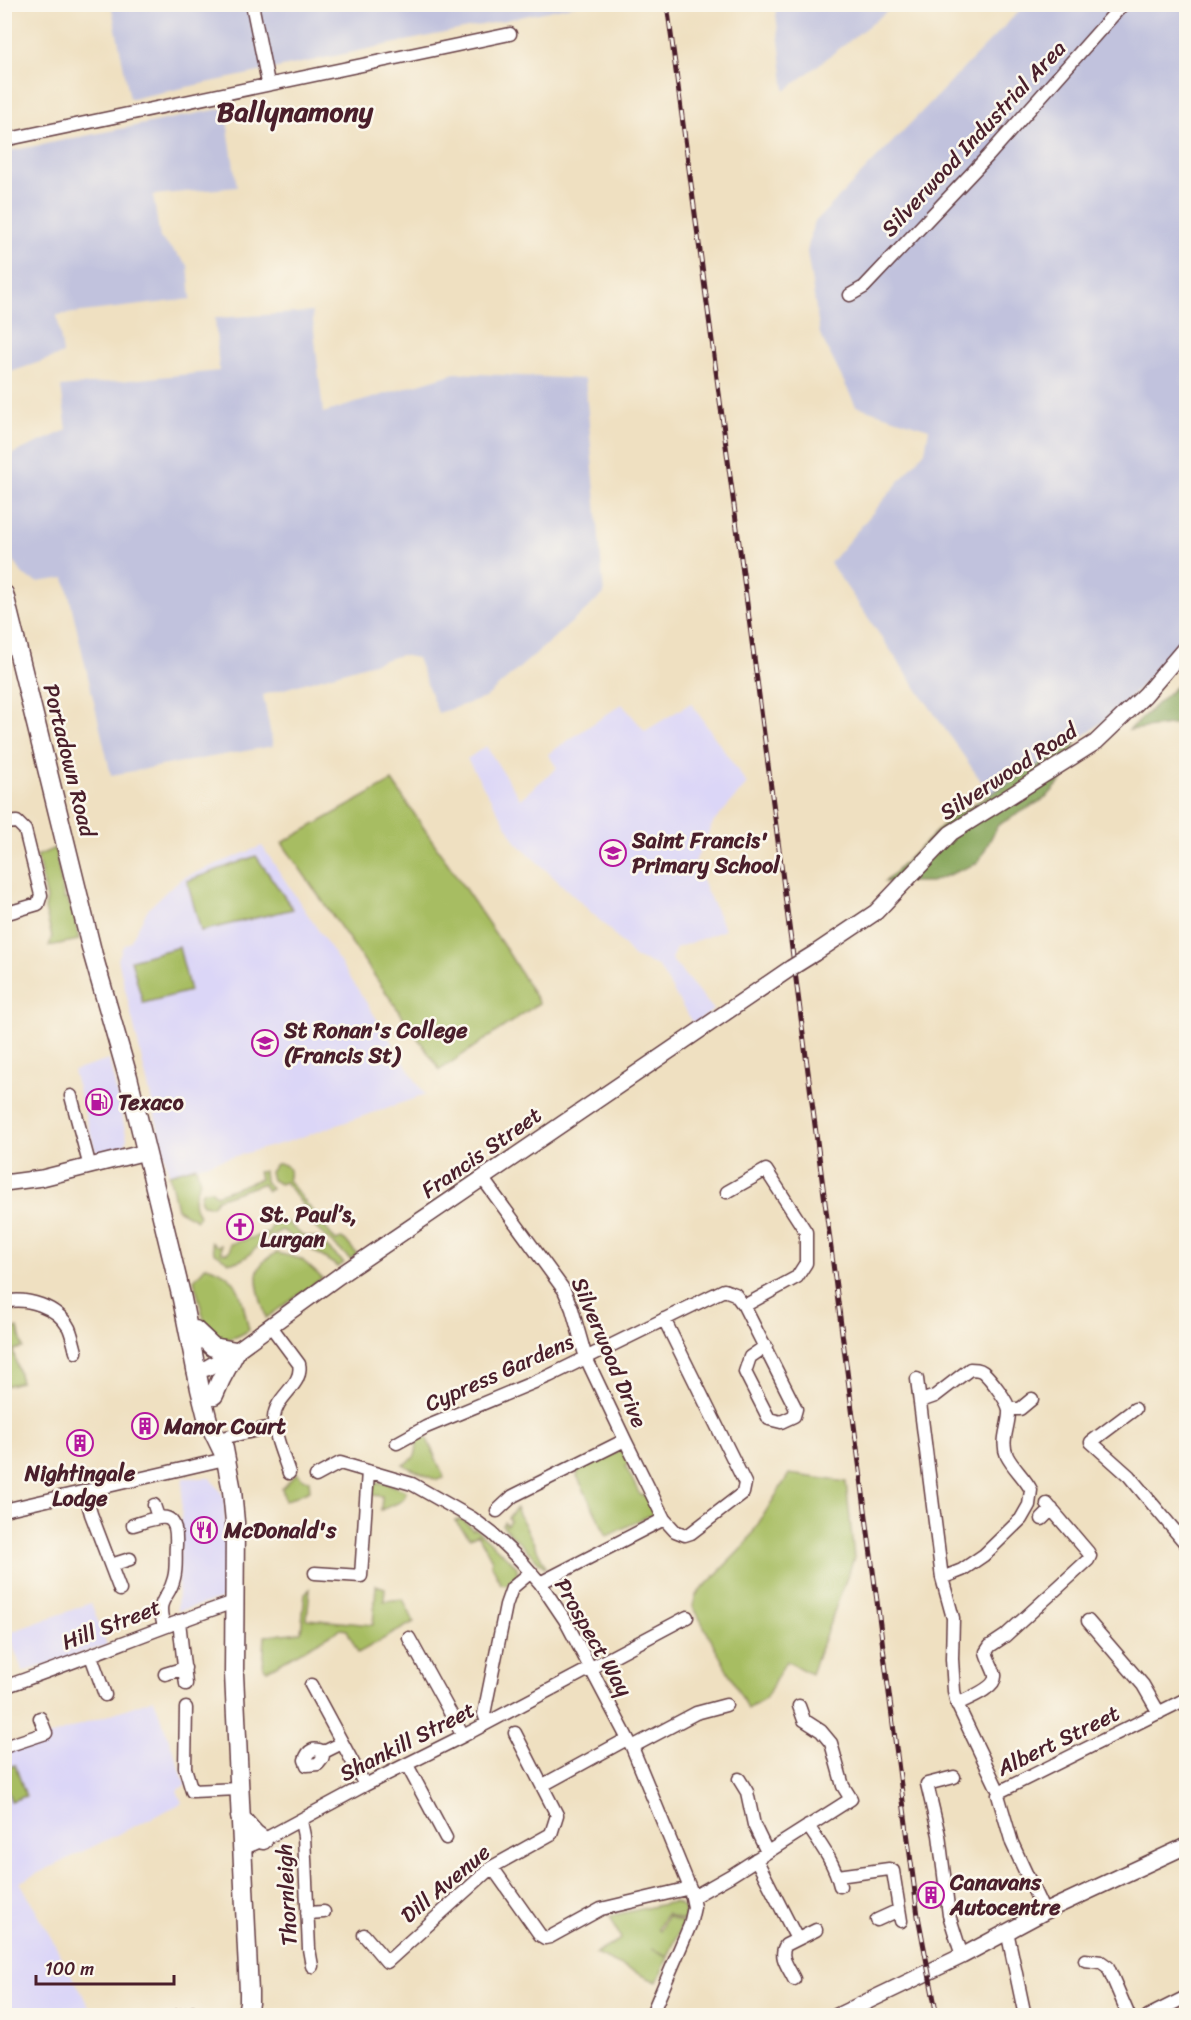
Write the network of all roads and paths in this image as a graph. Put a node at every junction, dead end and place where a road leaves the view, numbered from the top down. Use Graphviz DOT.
graph roads {
  1 [pos="252,4"];
  2 [pos="1123,4"];
  3 [pos="510,34"];
  4 [pos="268,83"];
  5 [pos="4,140"];
  6 [pos="850,295"];
  7 [pos="4,594"];
  8 [pos="1186,647"];
  9 [pos="4,823"];
  10 [pos="4,914"];
  11 [pos="791,968"];
  12 [pos="71,1096"];
  13 [pos="146,1152"];
  14 [pos="90,1167"];
  15 [pos="483,1179"];
  16 [pos="4,1182"];
  17 [pos="727,1192"];
  18 [pos="182,1299"];
  19 [pos="4,1302"];
  20 [pos="744,1306"];
  21 [pos="664,1319"];
  22 [pos="270,1325"];
  23 [pos="195,1330"];
  24 [pos="766,1346"];
  25 [pos="236,1351"];
  26 [pos="76,1352"];
  27 [pos="586,1358"];
  28 [pos="201,1369"];
  29 [pos="917,1379"];
  30 [pos="214,1395"];
  31 [pos="1032,1399"];
  32 [pos="921,1401"];
  33 [pos="1009,1409"];
  34 [pos="1135,1410"];
  35 [pos="275,1426"];
  36 [pos="625,1440"];
  37 [pos="397,1443"];
  38 [pos="224,1450"];
  39 [pos="291,1470"];
  40 [pos="368,1471"];
  41 [pos="316,1476"];
  42 [pos="85,1491"];
  43 [pos="4,1510"];
  44 [pos="497,1511"];
  45 [pos="664,1519"];
  46 [pos="1042,1519"];
  47 [pos="133,1525"];
  48 [pos="1186,1543"];
  49 [pos="130,1559"];
  50 [pos="111,1565"];
  51 [pos="531,1572"];
  52 [pos="315,1573"];
  53 [pos="942,1578"];
  54 [pos="540,1583"];
  55 [pos="120,1590"];
  56 [pos="234,1602"];
  57 [pos="687,1617"];
  58 [pos="179,1621"];
  59 [pos="1088,1621"];
  60 [pos="164,1626"];
  61 [pos="410,1638"];
  62 [pos="91,1656"];
  63 [pos="185,1668"];
  64 [pos="591,1669"];
  65 [pos="165,1674"];
  66 [pos="186,1684"];
  67 [pos="311,1684"];
  68 [pos="4,1687"];
  69 [pos="105,1695"];
  70 [pos="1186,1699"];
  71 [pos="957,1704"];
  72 [pos="726,1705"];
  73 [pos="799,1706"];
  74 [pos="186,1708"];
  75 [pos="1159,1713"];
  76 [pos="40,1718"];
  77 [pos="488,1722"];
  78 [pos="515,1733"];
  79 [pos="463,1736"];
  80 [pos="342,1743"];
  81 [pos="629,1743"];
  82 [pos="5,1746"];
  83 [pos="324,1752"];
  84 [pos="407,1765"];
  85 [pos="954,1777"];
  86 [pos="739,1779"];
  87 [pos="365,1785"];
  88 [pos="543,1785"];
  89 [pos="240,1789"];
  90 [pos="999,1792"];
  91 [pos="240,1817"];
  92 [pos="301,1821"];
  93 [pos="808,1826"];
  94 [pos="446,1838"];
  95 [pos="263,1840"];
  96 [pos="1186,1846"];
  97 [pos="242,1849"];
  98 [pos="767,1852"];
  99 [pos="756,1859"];
  100 [pos="492,1867"];
  101 [pos="691,1893"];
  102 [pos="324,1912"];
  103 [pos="1044,1912"];
  104 [pos="307,1913"];
  105 [pos="877,1920"];
  106 [pos="816,1930"];
  107 [pos="1007,1931"];
  108 [pos="364,1935"];
  109 [pos="797,1939"];
  110 [pos="962,1956"];
  111 [pos="1085,1960"];
  112 [pos="312,1966"];
  113 [pos="794,1979"];
  114 [pos="1186,1997"];
  115 [pos="246,2013"];
  116 [pos="199,2015"];
  117 [pos="177,2016"];
  118 [pos="651,2016"];
  119 [pos="837,2016"];
  120 [pos="1025,2016"];
  121 [pos="1129,2016"];
  122 [pos="1148,2016"];
  1 -- 4 [label="street"];
  2 -- 6 [label="street, Silverwood Industrial Area"];
  3 -- 4 [label="street"];
  4 -- 5 [label="street"];
  7 -- 13 [label="highway, Portadown Road"];
  8 -- 11 [label="main road, Silverwood Road, bridge"];
  9 -- 10 [label="street"];
  11 -- 15 [label="main road, Francis Street"];
  12 -- 14 [label="street"];
  13 -- 14 [label="main road"];
  13 -- 18 [label="highway, Portadown Road"];
  14 -- 16 [label="main road"];
  15 -- 22 [label="main road, Francis Street"];
  15 -- 27 [label="street, Silverwood Drive"];
  17 -- 20 [label="street"];
  18 -- 23 [label="highway"];
  18 -- 28 [label="highway"];
  19 -- 26 [label="street"];
  20 -- 21 [label="street, Cypress Gardens"];
  20 -- 24 [label="street"];
  21 -- 27 [label="street, Cypress Gardens"];
  21 -- 45 [label="street"];
  22 -- 25 [label="main road, Francis Street"];
  22 -- 35 [label="street"];
  23 -- 25 [label="highway"];
  23 -- 28 [label="highway"];
  24 -- 24 [label="street"];
  25 -- 28 [label="main road, Francis Street"];
  25 -- 30 [label="highway"];
  27 -- 36 [label="street, Silverwood Drive"];
  27 -- 37 [label="street, Cypress Gardens"];
  28 -- 30 [label="highway"];
  28 -- 38 [label="highway"];
  29 -- 32 [label="street"];
  30 -- 38 [label="highway"];
  31 -- 33 [label="street"];
  32 -- 33 [label="street"];
  32 -- 53 [label="street"];
  33 -- 53 [label="street"];
  34 -- 48 [label="street"];
  35 -- 38 [label="street"];
  35 -- 39 [label="street"];
  36 -- 44 [label="street"];
  36 -- 45 [label="street, Silverwood Drive"];
  38 -- 42 [label="street"];
  38 -- 56 [label="highway"];
  40 -- 41 [label="street, Prospect Way"];
  40 -- 51 [label="street, Prospect Way"];
  40 -- 52 [label="street"];
  42 -- 43 [label="street"];
  42 -- 50 [label="street"];
  45 -- 54 [label="street"];
  46 -- 71 [label="street"];
  47 -- 60 [label="street"];
  49 -- 50 [label="street"];
  50 -- 55 [label="street"];
  51 -- 54 [label="street, Prospect Way"];
  51 -- 77 [label="street"];
  53 -- 71 [label="street"];
  54 -- 64 [label="street, Prospect Way"];
  56 -- 58 [label="street, Hill Street"];
  56 -- 89 [label="highway"];
  57 -- 64 [label="street, Shankill Street"];
  58 -- 60 [label="street, Hill Street"];
  58 -- 63 [label="street"];
  59 -- 75 [label="street"];
  60 -- 62 [label="street, Hill Street"];
  61 -- 79 [label="street"];
  62 -- 68 [label="street, Hill Street"];
  62 -- 69 [label="street"];
  63 -- 65 [label="street"];
  63 -- 66 [label="street"];
  64 -- 77 [label="street, Shankill Street"];
  64 -- 81 [label="street, Prospect Way"];
  67 -- 80 [label="street"];
  70 -- 75 [label="street, Albert Street"];
  71 -- 90 [label="street"];
  72 -- 81 [label="street"];
  73 -- 93 [label="street"];
  74 -- 89 [label="street"];
  75 -- 90 [label="street, Albert Street"];
  76 -- 82 [label="street"];
  77 -- 79 [label="street, Shankill Street"];
  78 -- 88 [label="street, Dill Avenue"];
  79 -- 84 [label="street, Shankill Street"];
  80 -- 83 [label="street"];
  80 -- 87 [label="street"];
  81 -- 88 [label="street"];
  81 -- 101 [label="street, Prospect Way"];
  84 -- 87 [label="street, Shankill Street"];
  84 -- 94 [label="street"];
  85 -- 110 [label="street"];
  86 -- 98 [label="street"];
  87 -- 92 [label="street, Shankill Street"];
  88 -- 100 [label="street, Dill Avenue"];
  89 -- 91 [label="highway"];
  90 -- 103 [label="street, Albert Street"];
  91 -- 95 [label="highway"];
  91 -- 97 [label="highway"];
  92 -- 95 [label="street, Shankill Street"];
  92 -- 104 [label="street, Thornleigh"];
  93 -- 98 [label="street"];
  93 -- 105 [label="street"];
  95 -- 97 [label="street, Shankill Street"];
  96 -- 103 [label="main road"];
  97 -- 115 [label="highway"];
  98 -- 99 [label="street"];
  99 -- 101 [label="street"];
  99 -- 109 [label="street"];
  100 -- 101 [label="street"];
  100 -- 108 [label="street, Dill Avenue"];
  101 -- 118 [label="street"];
  102 -- 104 [label="street"];
  103 -- 107 [label="main road"];
  104 -- 112 [label="street, Thornleigh"];
  106 -- 109 [label="street"];
  107 -- 110 [label="main road"];
  107 -- 120 [label="street"];
  109 -- 113 [label="street"];
  110 -- 119 [label="main road"];
  111 -- 121 [label="street"];
  114 -- 122 [label="street"];
  116 -- 117 [label="street"];
}
